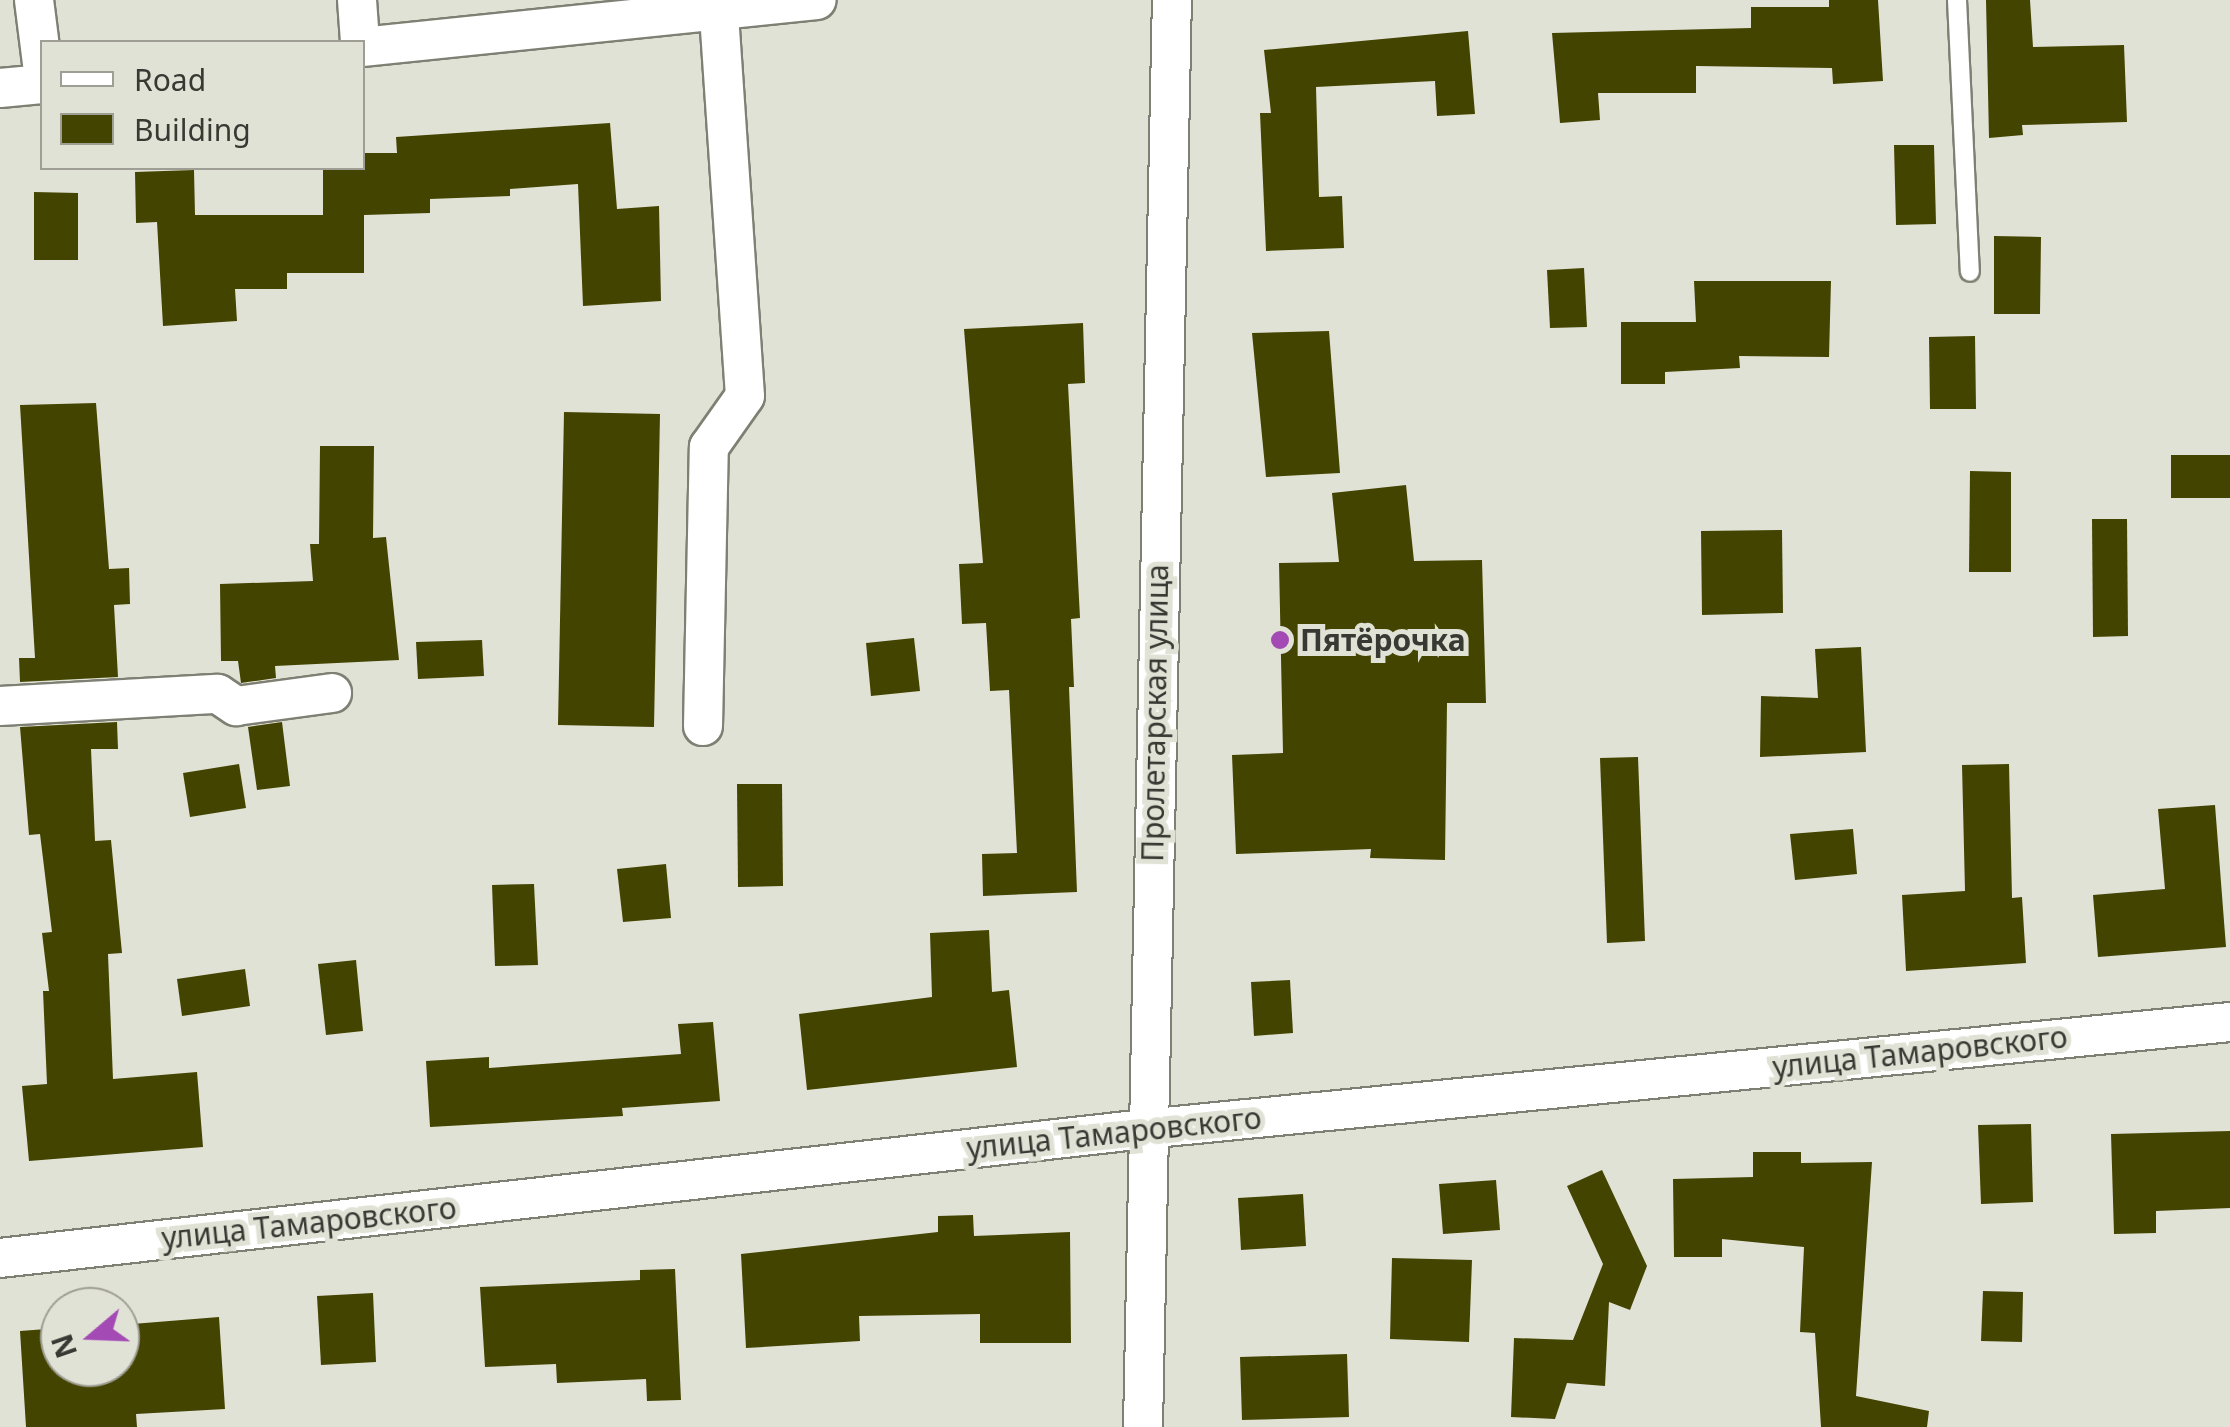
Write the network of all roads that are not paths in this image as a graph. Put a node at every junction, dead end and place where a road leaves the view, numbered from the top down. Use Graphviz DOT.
graph roads {
  1 [pos="34,0"];
  2 [pos="357,0"];
  3 [pos="817,0"];
  4 [pos="1172,0"];
  5 [pos="1958,0"];
  6 [pos="719,10"];
  7 [pos="361,40"];
  8 [pos="365,45"];
  9 [pos="40,48"];
  10 [pos="40,84"];
  11 [pos="0,88"];
  12 [pos="1970,272"];
  13 [pos="332,694"];
  14 [pos="0,706"];
  15 [pos="703,726"];
  16 [pos="2230,1022"];
  17 [pos="1145,1129"];
  18 [pos="0,1258"];
  19 [pos="1143,1427"];
  1 -- 9 [label="street"];
  2 -- 7 [label="street"];
  3 -- 6 [label="street"];
  4 -- 17 [label="street, Пролетарская улица"];
  5 -- 12 [label="lane"];
  6 -- 8 [label="street"];
  6 -- 15 [label="street"];
  10 -- 11 [label="street"];
  13 -- 14 [label="street"];
  16 -- 17 [label="street, улица Тамаровского"];
  17 -- 18 [label="street, улица Тамаровского"];
  17 -- 19 [label="street, Пролетарская улица"];
}
